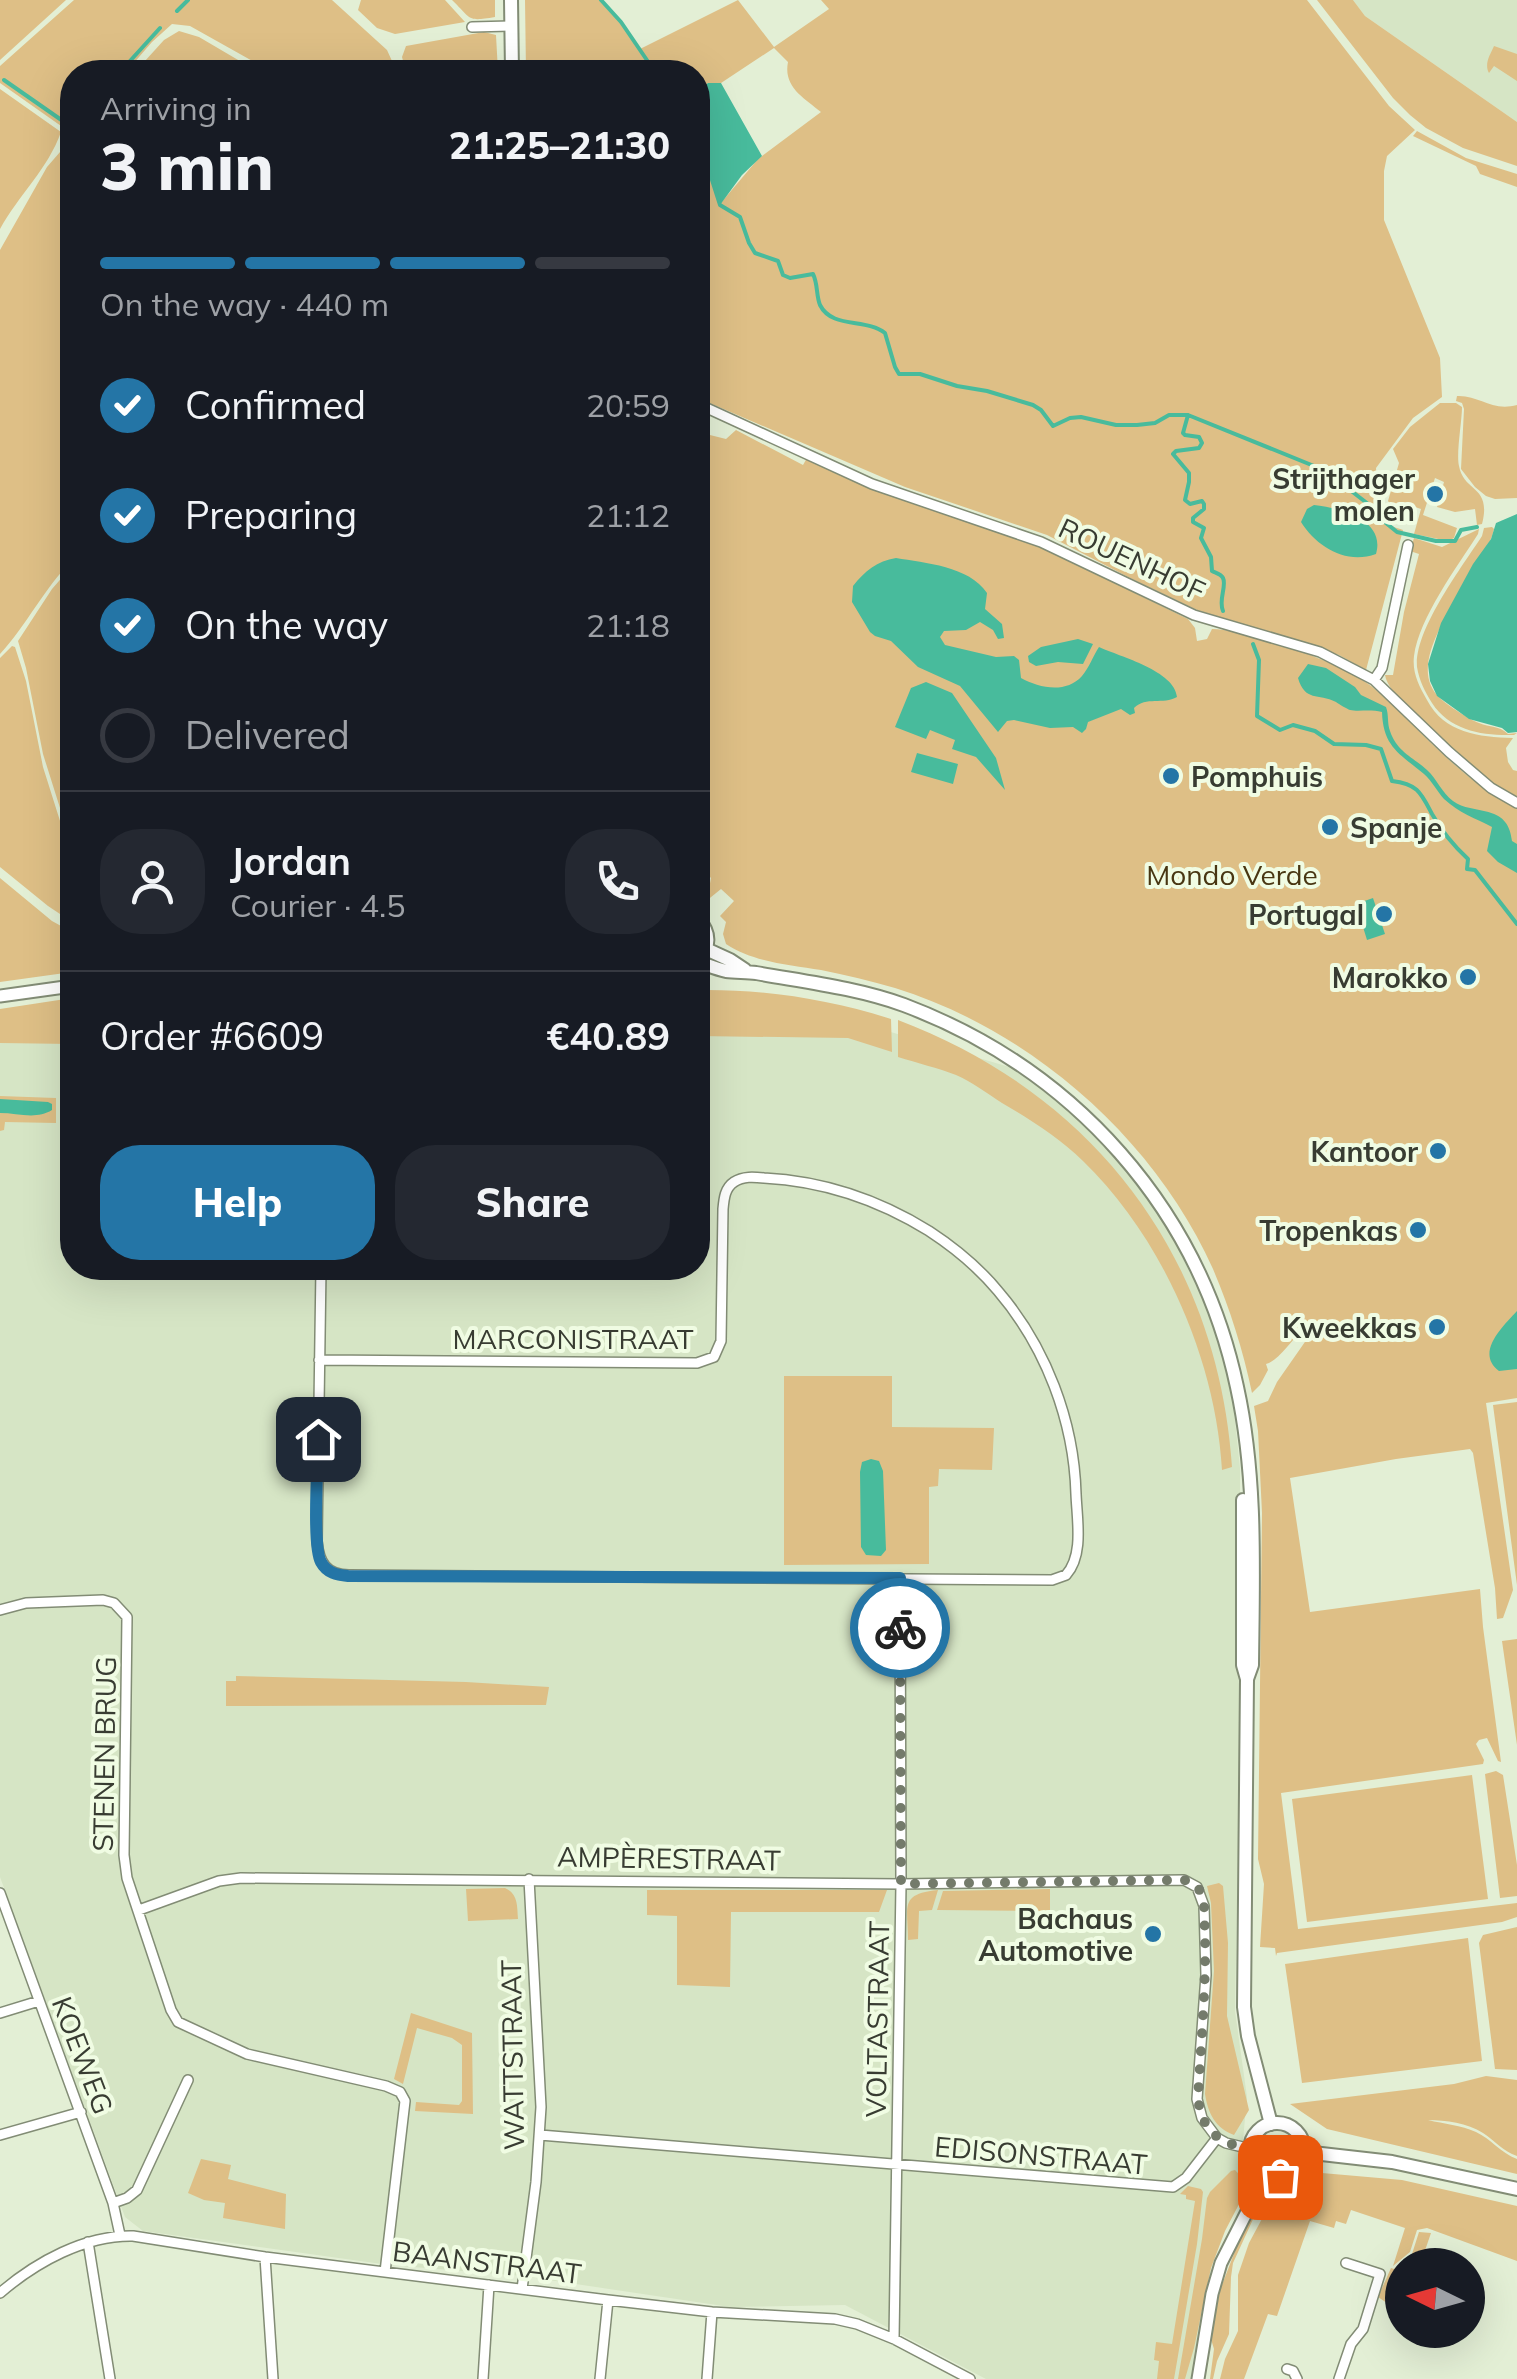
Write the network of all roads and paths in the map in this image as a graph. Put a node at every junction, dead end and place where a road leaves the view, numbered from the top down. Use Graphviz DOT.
graph roads {
  1 [pos="512,0"];
  2 [pos="512,26"];
  3 [pos="472,27"];
  4 [pos="512,60"];
  5 [pos="710,410"];
  6 [pos="1408,545"];
  7 [pos="1374,680"];
  8 [pos="1517,803"];
  9 [pos="710,958"];
  10 [pos="60,988"];
  11 [pos="0,996"];
  12 [pos="321,1280"];
  13 [pos="320,1360"];
  14 [pos="900,1578"];
  15 [pos="0,1610"];
  16 [pos="529,1879"];
  17 [pos="901,1884"];
  18 [pos="0,1892"];
  19 [pos="139,1910"];
  20 [pos="39,2001"];
  21 [pos="0,2013"];
  22 [pos="188,2080"];
  23 [pos="81,2112"];
  24 [pos="1271,2124"];
  25 [pos="540,2135"];
  26 [pos="0,2136"];
  27 [pos="1217,2138"];
  28 [pos="1251,2149"];
  29 [pos="1304,2152"];
  30 [pos="898,2166"];
  31 [pos="1266,2174"];
  32 [pos="1517,2189"];
  33 [pos="113,2203"];
  34 [pos="120,2236"];
  35 [pos="88,2242"];
  36 [pos="265,2257"];
  37 [pos="1346,2263"];
  38 [pos="386,2272"];
  39 [pos="489,2285"];
  40 [pos="522,2289"];
  41 [pos="0,2292"];
  42 [pos="608,2300"];
  43 [pos="712,2312"];
  44 [pos="894,2340"];
  45 [pos="1287,2369"];
  46 [pos="951,2374"];
  47 [pos="110,2379"];
  48 [pos="273,2379"];
  49 [pos="483,2379"];
  50 [pos="600,2379"];
  51 [pos="706,2379"];
  52 [pos="970,2379"];
  53 [pos="1198,2379"];
  54 [pos="1297,2379"];
  55 [pos="1339,2379"];
  1 -- 2 [label="main road"];
  2 -- 3 [label="street"];
  2 -- 4 [label="main road"];
  5 -- 7 [label="street, ROUENHOF"];
  6 -- 7 [label="street"];
  7 -- 8 [label="street, ROUENHOF"];
  9 -- 24 [label="main road"];
  10 -- 11 [label="street"];
  12 -- 13 [label="street"];
  13 -- 14 [label="street"];
  13 -- 14 [label="street, MARCONISTRAAT"];
  14 -- 17 [label="street, VOLTASTRAAT"];
  15 -- 19 [label="street, STENEN BRUG"];
  16 -- 17 [label="street, AMPÈRESTRAAT"];
  16 -- 19 [label="street, AMPÈRESTRAAT"];
  16 -- 25 [label="street, WATTSTRAAT"];
  17 -- 27 [label="street, AMPÈRESTRAAT"];
  17 -- 30 [label="street, VOLTASTRAAT"];
  18 -- 20 [label="street, KOEWEG"];
  19 -- 38 [label="street, STENEN BRUG"];
  20 -- 21 [label="street"];
  20 -- 23 [label="street, KOEWEG"];
  22 -- 33 [label="street"];
  23 -- 26 [label="street"];
  23 -- 33 [label="street, KOEWEG"];
  24 -- 28 [label="main road"];
  24 -- 29 [label="main road"];
  25 -- 30 [label="street, EDISONSTRAAT"];
  25 -- 40 [label="street, WATTSTRAAT"];
  27 -- 28 [label="street"];
  27 -- 30 [label="street, EDISONSTRAAT"];
  28 -- 31 [label="main road"];
  29 -- 31 [label="main road"];
  29 -- 32 [label="main road"];
  30 -- 44 [label="street, VOLTASTRAAT"];
  31 -- 53 [label="street"];
  33 -- 34 [label="street, KOEWEG"];
  34 -- 35 [label="street, BAANSTRAAT"];
  34 -- 36 [label="street, BAANSTRAAT"];
  35 -- 41 [label="street, BAANSTRAAT"];
  35 -- 47 [label="street"];
  36 -- 38 [label="street, BAANSTRAAT"];
  36 -- 48 [label="street"];
  37 -- 55 [label="street"];
  38 -- 39 [label="street, BAANSTRAAT"];
  39 -- 40 [label="street, BAANSTRAAT"];
  39 -- 49 [label="street"];
  40 -- 42 [label="street, BAANSTRAAT"];
  42 -- 43 [label="street, BAANSTRAAT"];
  42 -- 50 [label="street"];
  43 -- 44 [label="street, BAANSTRAAT"];
  43 -- 51 [label="street"];
  44 -- 46 [label="street, BAANSTRAAT"];
  45 -- 54 [label="street"];
  46 -- 52 [label="street, BAANSTRAAT"];
}
